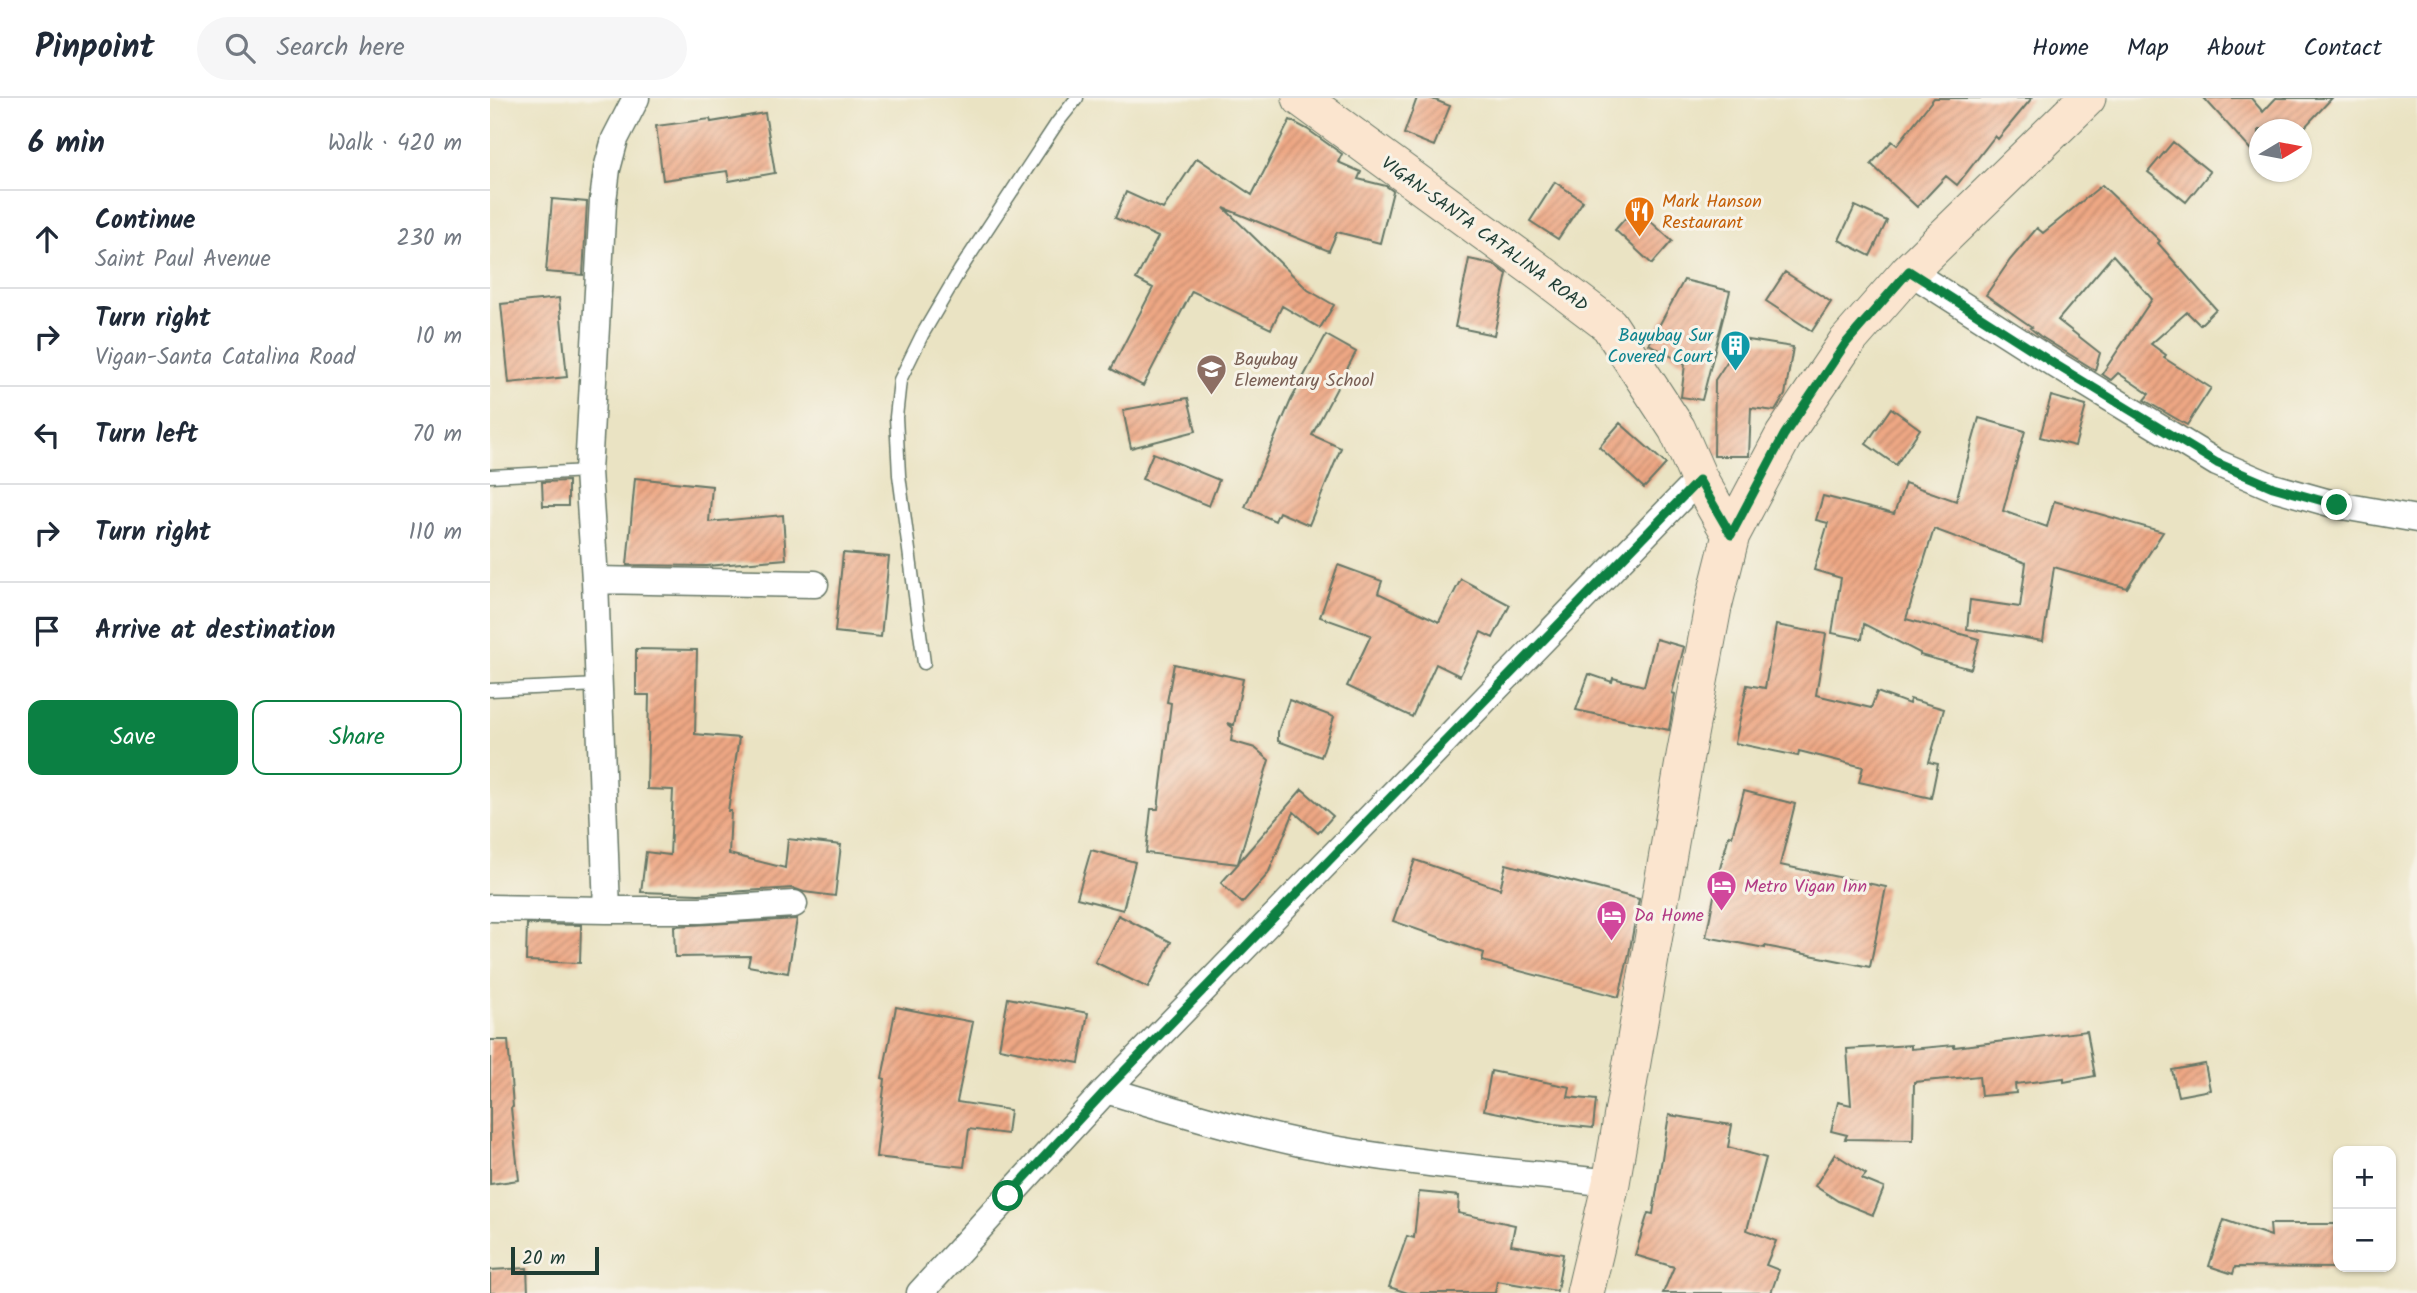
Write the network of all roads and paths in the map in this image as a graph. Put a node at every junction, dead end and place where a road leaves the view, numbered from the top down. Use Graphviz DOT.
graph roads {
  1 [pos="636,98"];
  2 [pos="1077,98"];
  3 [pos="1301,98"];
  4 [pos="2087,98"];
  5 [pos="1909,271"];
  6 [pos="588,471"];
  7 [pos="490,476"];
  8 [pos="1699,480"];
  9 [pos="2417,519"];
  10 [pos="1731,535"];
  11 [pos="595,580"];
  12 [pos="815,584"];
  13 [pos="923,663"];
  14 [pos="599,685"];
  15 [pos="490,690"];
  16 [pos="794,904"];
  17 [pos="490,908"];
  18 [pos="607,910"];
  19 [pos="1106,1090"];
  20 [pos="1611,1182"];
  21 [pos="920,1293"];
  22 [pos="1585,1293"];
  1 -- 6 [label="street"];
  2 -- 13 [label="lane"];
  3 -- 8 [label="main road, VIGAN-SANTA CATALINA ROAD"];
  4 -- 5 [label="main road"];
  5 -- 9 [label="street"];
  5 -- 10 [label="main road"];
  6 -- 7 [label="lane"];
  6 -- 11 [label="street"];
  8 -- 10 [label="main road, VIGAN-SANTA CATALINA ROAD"];
  8 -- 19 [label="street"];
  10 -- 20 [label="main road"];
  11 -- 12 [label="street"];
  11 -- 14 [label="street"];
  14 -- 15 [label="lane"];
  14 -- 18 [label="street"];
  16 -- 18 [label="street"];
  17 -- 18 [label="street"];
  19 -- 20 [label="street"];
  19 -- 21 [label="street"];
  20 -- 22 [label="main road"];
}
